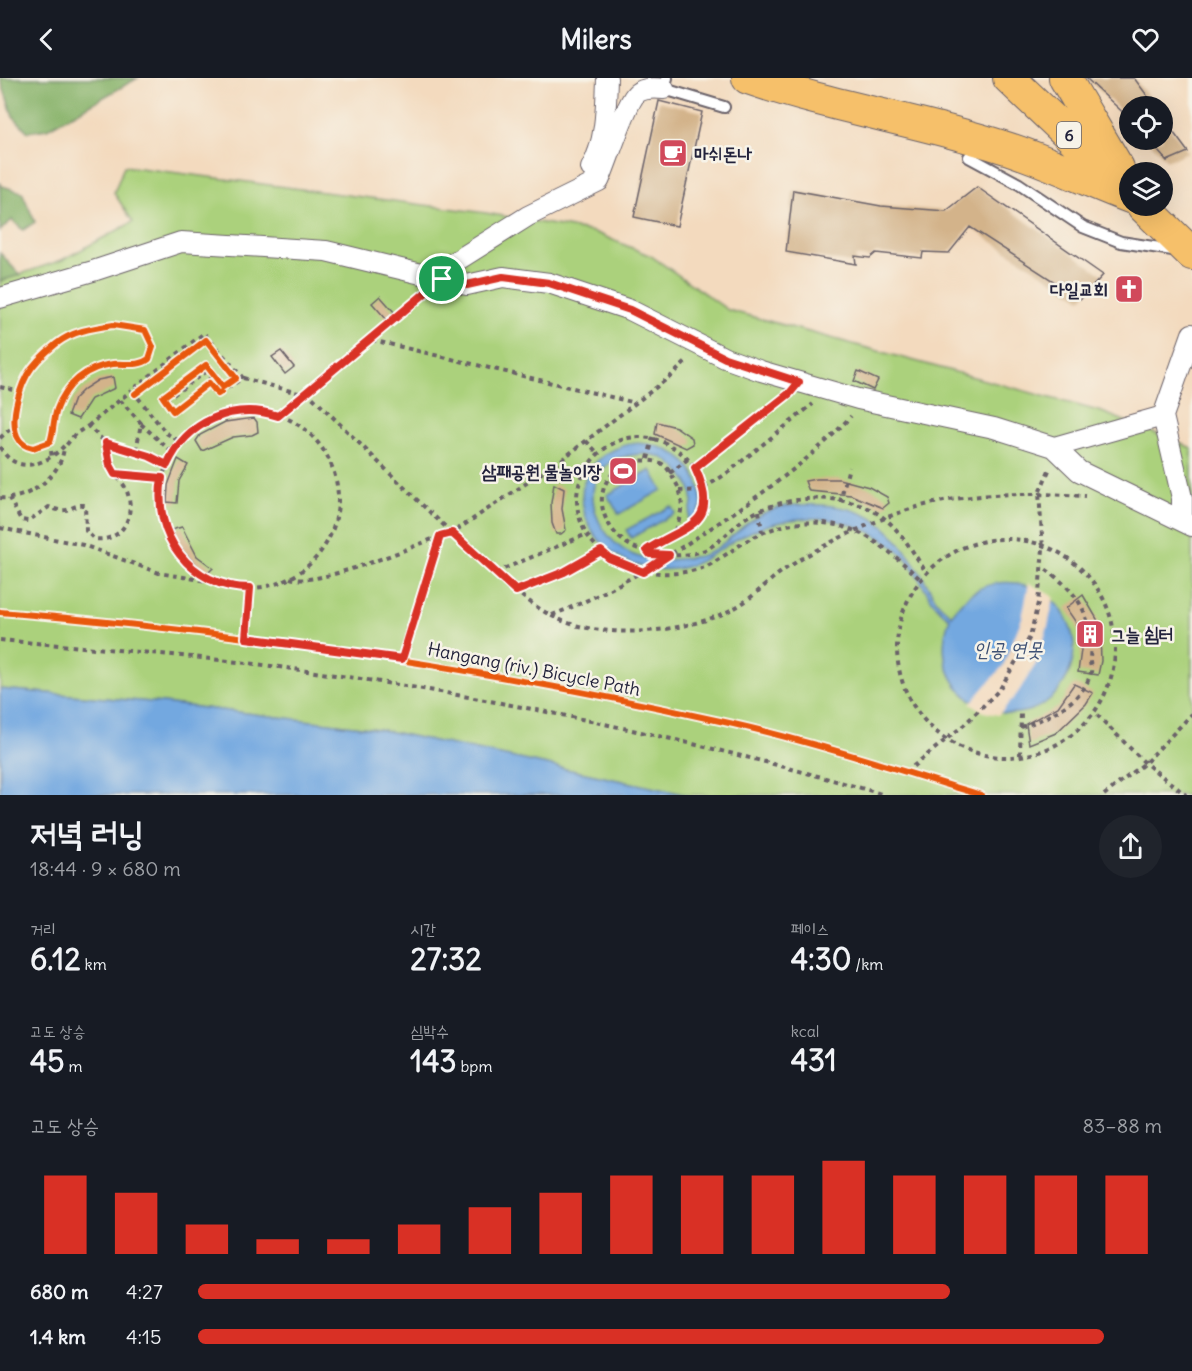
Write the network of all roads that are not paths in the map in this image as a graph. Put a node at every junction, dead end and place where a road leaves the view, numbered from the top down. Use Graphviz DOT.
graph roads {
  1 [pos="607,78"];
  2 [pos="748,78"];
  3 [pos="1009,78"];
  4 [pos="1065,78"];
  5 [pos="665,83"];
  6 [pos="724,107"];
  7 [pos="969,158"];
  8 [pos="1119,169"];
  9 [pos="1119,183"];
  10 [pos="1119,193"];
  11 [pos="528,216"];
  12 [pos="1153,216"];
  13 [pos="1191,253"];
  14 [pos="438,277"];
  15 [pos="0,298"];
  16 [pos="1192,334"];
  17 [pos="1162,416"];
  18 [pos="1054,447"];
  19 [pos="1187,523"];
  1 -- 11 [label="street"];
  2 -- 10 [label="main road"];
  3 -- 9 [label="main road, 6"];
  4 -- 8 [label="main road"];
  5 -- 6 [label="lane"];
  5 -- 11 [label="street"];
  7 -- 13 [label="lane"];
  11 -- 14 [label="street"];
  12 -- 13 [label="main road"];
  14 -- 15 [label="street"];
  14 -- 18 [label="street"];
  16 -- 17 [label="street"];
  17 -- 18 [label="street"];
  17 -- 19 [label="street"];
  18 -- 19 [label="street"];
}
